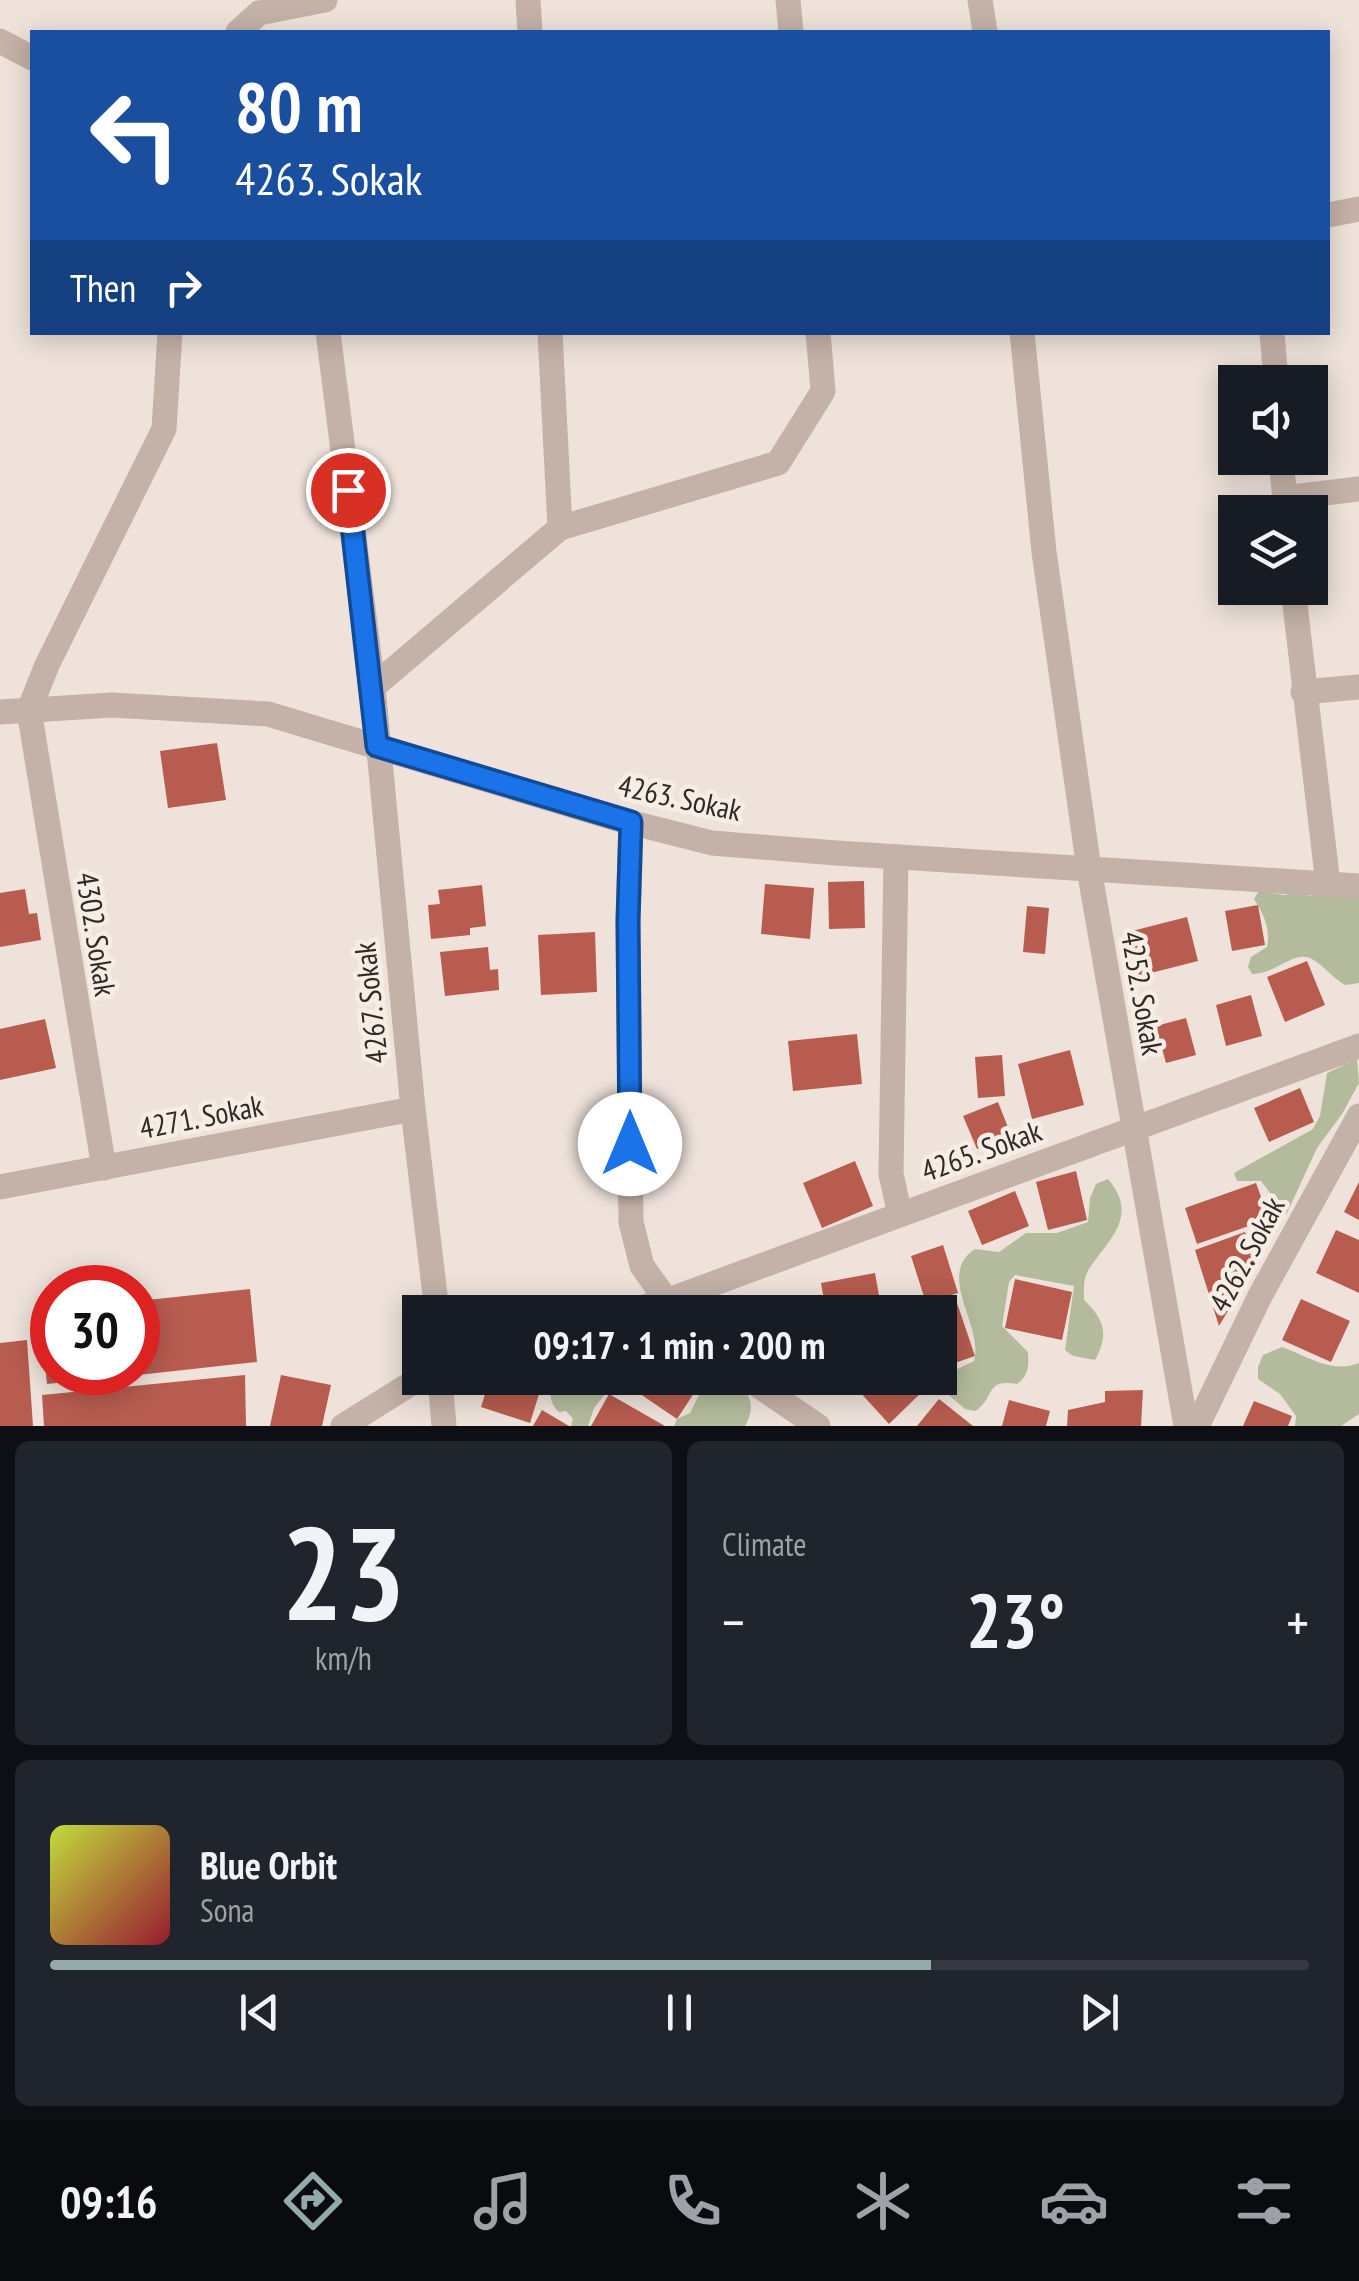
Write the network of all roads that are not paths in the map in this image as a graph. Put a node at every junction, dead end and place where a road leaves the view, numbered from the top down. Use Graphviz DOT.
graph roads {
  1 [pos="325,0"];
  2 [pos="528,0"];
  3 [pos="788,0"];
  4 [pos="980,0"];
  5 [pos="240,30"];
  6 [pos="530,30"];
  7 [pos="791,30"];
  8 [pos="984,30"];
  9 [pos="0,41"];
  10 [pos="30,57"];
  11 [pos="1359,209"];
  12 [pos="1330,215"];
  13 [pos="170,335"];
  14 [pos="328,335"];
  15 [pos="550,335"];
  16 [pos="818,335"];
  17 [pos="1022,335"];
  18 [pos="1272,335"];
  19 [pos="1275,365"];
  20 [pos="1359,489"];
  21 [pos="1328,496"];
  22 [pos="560,528"];
  23 [pos="1295,605"];
  24 [pos="373,687"];
  25 [pos="1359,687"];
  26 [pos="1303,692"];
  27 [pos="29,710"];
  28 [pos="0,712"];
  29 [pos="377,746"];
  30 [pos="631,822"];
  31 [pos="896,857"];
  32 [pos="1089,869"];
  33 [pos="1328,884"];
  34 [pos="1359,886"];
  35 [pos="1359,1046"];
  36 [pos="413,1108"];
  37 [pos="1359,1116"];
  38 [pos="1133,1128"];
  39 [pos="104,1168"];
  40 [pos="0,1186"];
  41 [pos="900,1214"];
  42 [pos="435,1295"];
  43 [pos="663,1295"];
  44 [pos="701,1295"];
  45 [pos="402,1389"];
  46 [pos="441,1395"];
  47 [pos="773,1395"];
  48 [pos="343,1426"];
  49 [pos="444,1426"];
  50 [pos="818,1426"];
  51 [pos="1186,1426"];
  52 [pos="1197,1426"];
  1 -- 5 [label="street"];
  2 -- 6 [label="street"];
  3 -- 7 [label="street"];
  4 -- 8 [label="street"];
  9 -- 10 [label="street"];
  11 -- 12 [label="street"];
  13 -- 27 [label="street"];
  14 -- 24 [label="street, 4267. Sokak"];
  15 -- 22 [label="street"];
  16 -- 22 [label="street"];
  17 -- 32 [label="street, 4252. Sokak"];
  18 -- 19 [label="street"];
  20 -- 21 [label="street"];
  22 -- 24 [label="street"];
  23 -- 26 [label="street"];
  24 -- 29 [label="street, 4267. Sokak"];
  25 -- 26 [label="street"];
  26 -- 33 [label="street"];
  27 -- 28 [label="street, 4263. Sokak"];
  27 -- 29 [label="street, 4263. Sokak"];
  27 -- 39 [label="street, 4302. Sokak"];
  29 -- 30 [label="street, 4263. Sokak"];
  29 -- 36 [label="street, 4267. Sokak"];
  30 -- 31 [label="street, 4263. Sokak"];
  30 -- 43 [label="street"];
  31 -- 32 [label="street, 4263. Sokak"];
  31 -- 41 [label="street"];
  32 -- 33 [label="street, 4263. Sokak"];
  32 -- 38 [label="street, 4252. Sokak"];
  33 -- 34 [label="street, 4263. Sokak"];
  35 -- 38 [label="street, 4265. Sokak"];
  36 -- 39 [label="street, 4271. Sokak"];
  36 -- 42 [label="street, 4267. Sokak"];
  37 -- 52 [label="street, 4262. Sokak"];
  38 -- 41 [label="street, 4265. Sokak"];
  38 -- 51 [label="street, 4252. Sokak"];
  39 -- 40 [label="street, 4271. Sokak"];
  41 -- 44 [label="street, 4265. Sokak"];
  45 -- 48 [label="street"];
  46 -- 49 [label="street"];
  47 -- 50 [label="street"];
}
